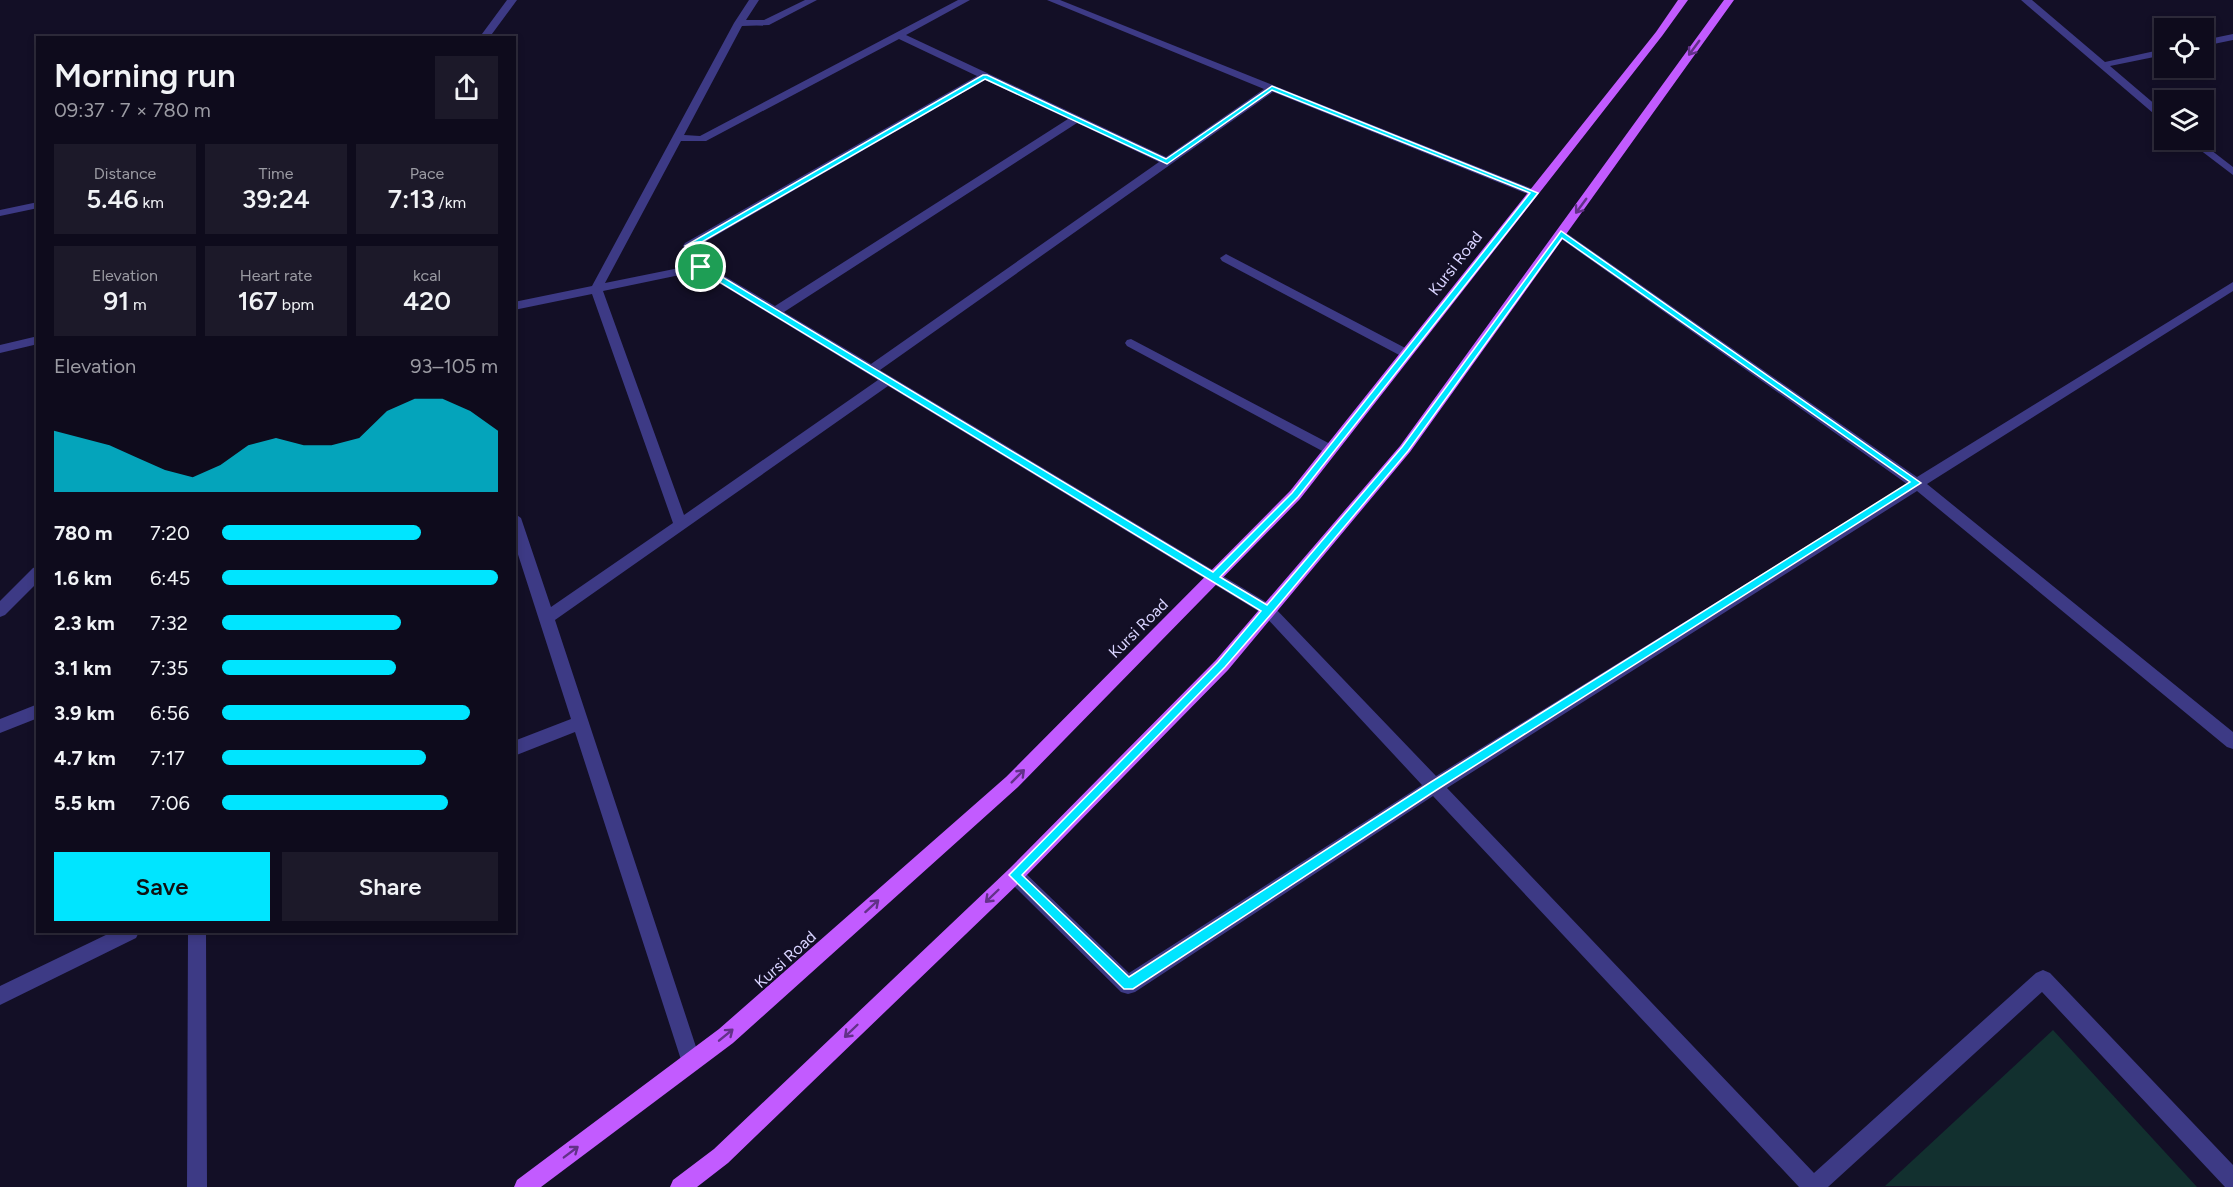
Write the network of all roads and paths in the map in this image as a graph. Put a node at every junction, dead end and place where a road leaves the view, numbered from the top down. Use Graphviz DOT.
graph roads {
  1 [pos="512,0"];
  2 [pos="754,0"];
  3 [pos="812,0"];
  4 [pos="965,0"];
  5 [pos="1052,0"];
  6 [pos="1683,0"];
  7 [pos="1729,0"];
  8 [pos="2026,0"];
  9 [pos="739,24"];
  10 [pos="898,35"];
  11 [pos="485,36"];
  12 [pos="2233,37"];
  13 [pos="2214,42"];
  14 [pos="2154,54"];
  15 [pos="2103,65"];
  16 [pos="985,76"];
  17 [pos="1272,88"];
  18 [pos="2154,108"];
  19 [pos="1076,119"];
  20 [pos="677,138"];
  21 [pos="2205,150"];
  22 [pos="1167,162"];
  23 [pos="2233,172"];
  24 [pos="1534,193"];
  25 [pos="36,205"];
  26 [pos="0,213"];
  27 [pos="1561,234"];
  28 [pos="1226,258"];
  29 [pos="701,267"];
  30 [pos="2233,286"];
  31 [pos="597,289"];
  32 [pos="516,306"];
  33 [pos="775,312"];
  34 [pos="36,340"];
  35 [pos="1131,344"];
  36 [pos="0,349"];
  37 [pos="1407,354"];
  38 [pos="871,370"];
  39 [pos="888,380"];
  40 [pos="1331,450"];
  41 [pos="1916,483"];
  42 [pos="516,524"];
  43 [pos="681,525"];
  44 [pos="36,574"];
  45 [pos="1214,578"];
  46 [pos="1268,610"];
  47 [pos="0,611"];
  48 [pos="547,618"];
  49 [pos="36,712"];
  50 [pos="582,722"];
  51 [pos="0,726"];
  52 [pos="2233,742"];
  53 [pos="516,748"];
  54 [pos="1435,786"];
  55 [pos="1014,875"];
  56 [pos="128,933"];
  57 [pos="197,933"];
  58 [pos="0,996"];
  59 [pos="691,1062"];
  60 [pos="2233,1180"];
  61 [pos="197,1187"];
  62 [pos="524,1187"];
  63 [pos="680,1187"];
  64 [pos="1813,1187"];
  1 -- 11 [label="street"];
  2 -- 9 [label="street"];
  3 -- 9 [label="street"];
  4 -- 10 [label="street"];
  5 -- 17 [label="street"];
  6 -- 24 [label="main road, Kursi Road"];
  7 -- 27 [label="main road, one-way"];
  8 -- 15 [label="street"];
  9 -- 20 [label="street"];
  10 -- 16 [label="street"];
  10 -- 20 [label="street"];
  12 -- 13 [label="street"];
  14 -- 15 [label="street"];
  15 -- 18 [label="street"];
  16 -- 19 [label="street"];
  16 -- 29 [label="street"];
  17 -- 22 [label="street"];
  17 -- 24 [label="street"];
  19 -- 22 [label="street"];
  19 -- 33 [label="street"];
  20 -- 31 [label="street"];
  21 -- 23 [label="street"];
  22 -- 38 [label="street"];
  24 -- 37 [label="main road, Kursi Road"];
  25 -- 26 [label="street"];
  27 -- 41 [label="street"];
  27 -- 46 [label="main road"];
  28 -- 37 [label="street"];
  29 -- 31 [label="street"];
  29 -- 33 [label="street"];
  30 -- 41 [label="street"];
  31 -- 32 [label="street"];
  31 -- 43 [label="street"];
  33 -- 38 [label="street"];
  34 -- 36 [label="street"];
  35 -- 40 [label="street"];
  37 -- 40 [label="main road, Kursi Road"];
  38 -- 39 [label="street"];
  39 -- 43 [label="street"];
  39 -- 45 [label="street"];
  40 -- 45 [label="main road, Kursi Road"];
  41 -- 52 [label="street"];
  41 -- 54 [label="street"];
  42 -- 48 [label="street"];
  43 -- 48 [label="street"];
  44 -- 47 [label="street"];
  45 -- 46 [label="street"];
  59 -- 45 [label="main road, Kursi Road, one-way"];
  46 -- 54 [label="street"];
  46 -- 55 [label="main road"];
  48 -- 50 [label="street"];
  49 -- 51 [label="street"];
  50 -- 53 [label="street"];
  50 -- 59 [label="street"];
  54 -- 55 [label="street"];
  54 -- 64 [label="street"];
  55 -- 63 [label="main road, one-way"];
  56 -- 58 [label="street"];
  57 -- 61 [label="street"];
  62 -- 59 [label="main road, Kursi Road, one-way"];
  60 -- 64 [label="street"];
}
